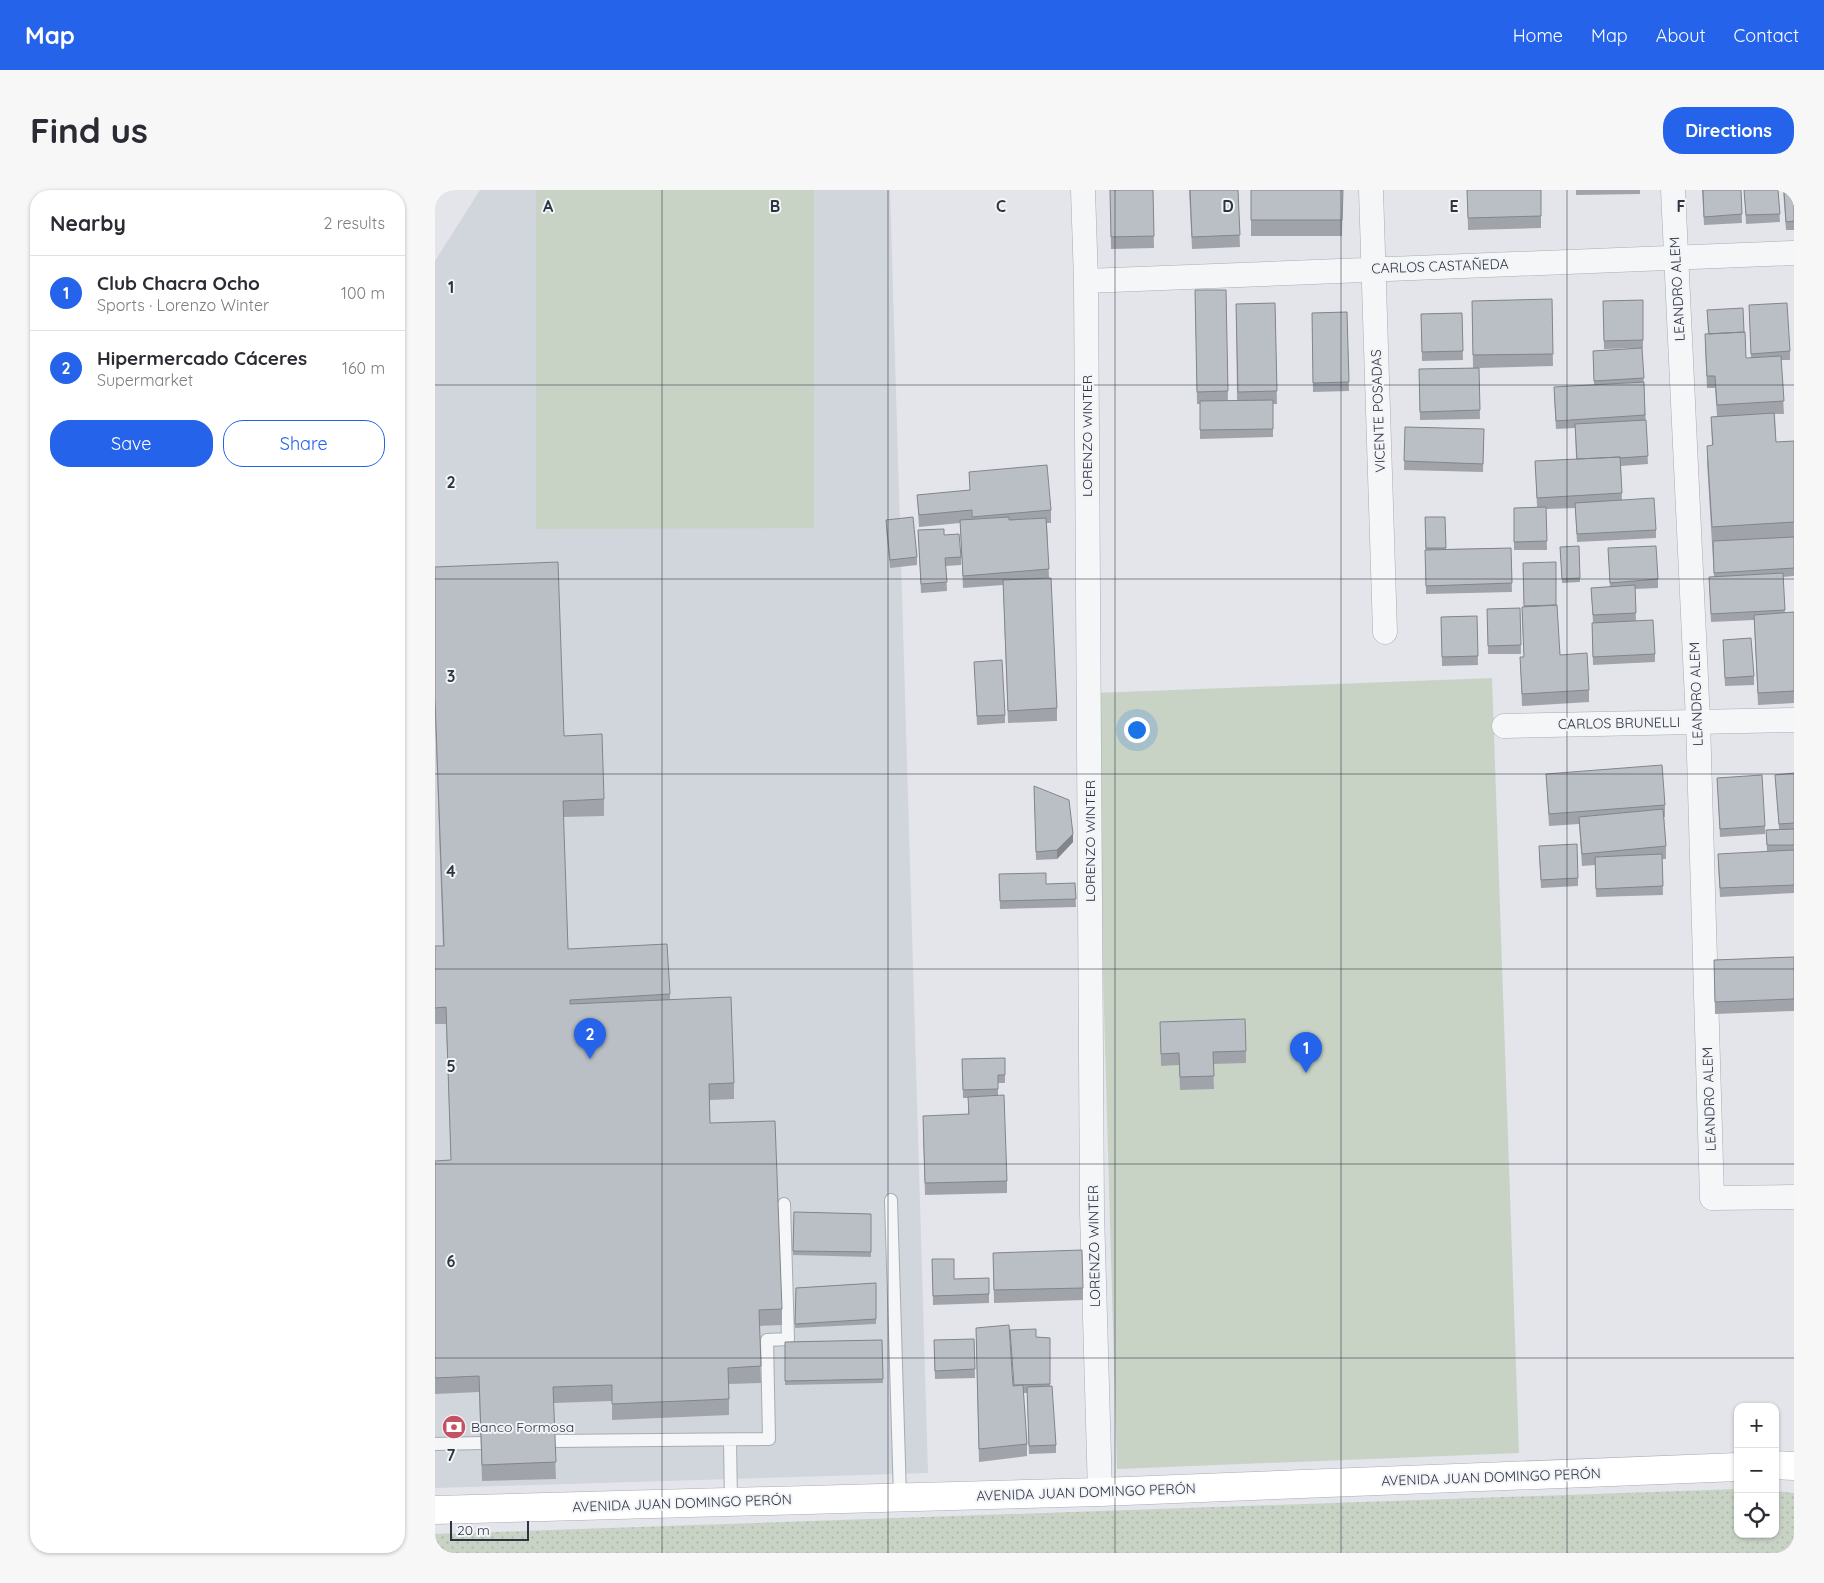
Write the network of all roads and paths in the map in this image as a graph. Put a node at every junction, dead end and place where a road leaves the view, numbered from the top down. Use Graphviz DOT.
graph roads {
  1 [pos="1083,190"];
  2 [pos="1371,190"];
  3 [pos="1673,190"];
  4 [pos="1794,253"];
  5 [pos="1675,258"];
  6 [pos="1373,269"];
  7 [pos="1086,281"];
  8 [pos="1385,632"];
  9 [pos="1794,720"];
  10 [pos="1698,721"];
  11 [pos="1504,726"];
  12 [pos="1794,1197"];
  13 [pos="891,1200"];
  14 [pos="784,1204"];
  15 [pos="729,1440"];
  16 [pos="555,1441"];
  17 [pos="481,1443"];
  18 [pos="435,1444"];
  19 [pos="1779,1465"];
  20 [pos="1794,1466"];
  21 [pos="1734,1467"];
  22 [pos="1100,1492"];
  23 [pos="900,1497"];
  24 [pos="731,1502"];
  25 [pos="435,1510"];
  1 -- 7 [label="street, LORENZO WINTER"];
  2 -- 6 [label="street, VICENTE POSADAS"];
  3 -- 5 [label="street, LEANDRO ALEM"];
  4 -- 5 [label="street, CARLOS CASTAÑEDA"];
  5 -- 6 [label="street, CARLOS CASTAÑEDA"];
  5 -- 10 [label="street, LEANDRO ALEM"];
  6 -- 7 [label="street, CARLOS CASTAÑEDA"];
  6 -- 8 [label="street, VICENTE POSADAS"];
  7 -- 22 [label="street, LORENZO WINTER"];
  9 -- 10 [label="street, CARLOS BRUNELLI"];
  10 -- 11 [label="street, CARLOS BRUNELLI"];
  10 -- 12 [label="street, LEANDRO ALEM"];
  13 -- 23 [label="lane"];
  14 -- 15 [label="lane"];
  15 -- 16 [label="lane"];
  15 -- 24 [label="lane"];
  17 -- 18 [label="lane"];
  19 -- 20 [label="main road"];
  21 -- 22 [label="main road, AVENIDA JUAN DOMINGO PERÓN"];
  22 -- 23 [label="main road, AVENIDA JUAN DOMINGO PERÓN"];
  23 -- 24 [label="main road, AVENIDA JUAN DOMINGO PERÓN"];
  24 -- 25 [label="main road, AVENIDA JUAN DOMINGO PERÓN"];
}
